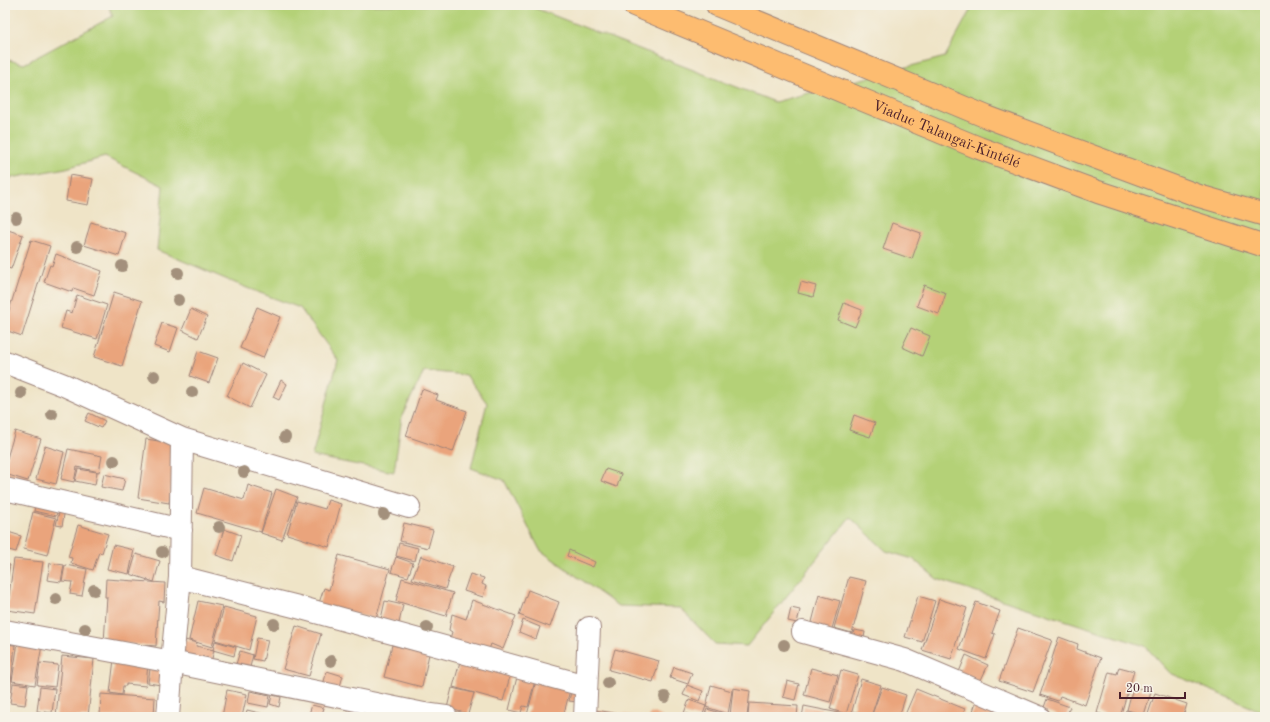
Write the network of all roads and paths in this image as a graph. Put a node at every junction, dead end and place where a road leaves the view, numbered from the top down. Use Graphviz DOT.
graph roads {
  1 [pos="634,5"];
  2 [pos="717,5"];
  3 [pos="1265,215"];
  4 [pos="1265,246"];
  5 [pos="5,362"];
  6 [pos="182,440"];
  7 [pos="5,489"];
  8 [pos="409,507"];
  9 [pos="181,530"];
  10 [pos="180,577"];
  11 [pos="589,628"];
  12 [pos="5,631"];
  13 [pos="803,632"];
  14 [pos="172,662"];
  15 [pos="586,686"];
  16 [pos="168,717"];
  17 [pos="446,717"];
  18 [pos="585,717"];
  19 [pos="1039,717"];
  1 -- 4 [label="highway, Viaduc Talangaï-Kintélé"];
  2 -- 3 [label="highway, Viaduc Talangaï-Kintélé"];
  5 -- 6 [label="street"];
  6 -- 8 [label="street"];
  6 -- 9 [label="street"];
  7 -- 9 [label="street"];
  9 -- 10 [label="street"];
  10 -- 14 [label="street"];
  10 -- 15 [label="street"];
  11 -- 15 [label="street"];
  12 -- 14 [label="street"];
  13 -- 19 [label="street"];
  14 -- 16 [label="street"];
  14 -- 17 [label="street"];
  15 -- 18 [label="street"];
}
